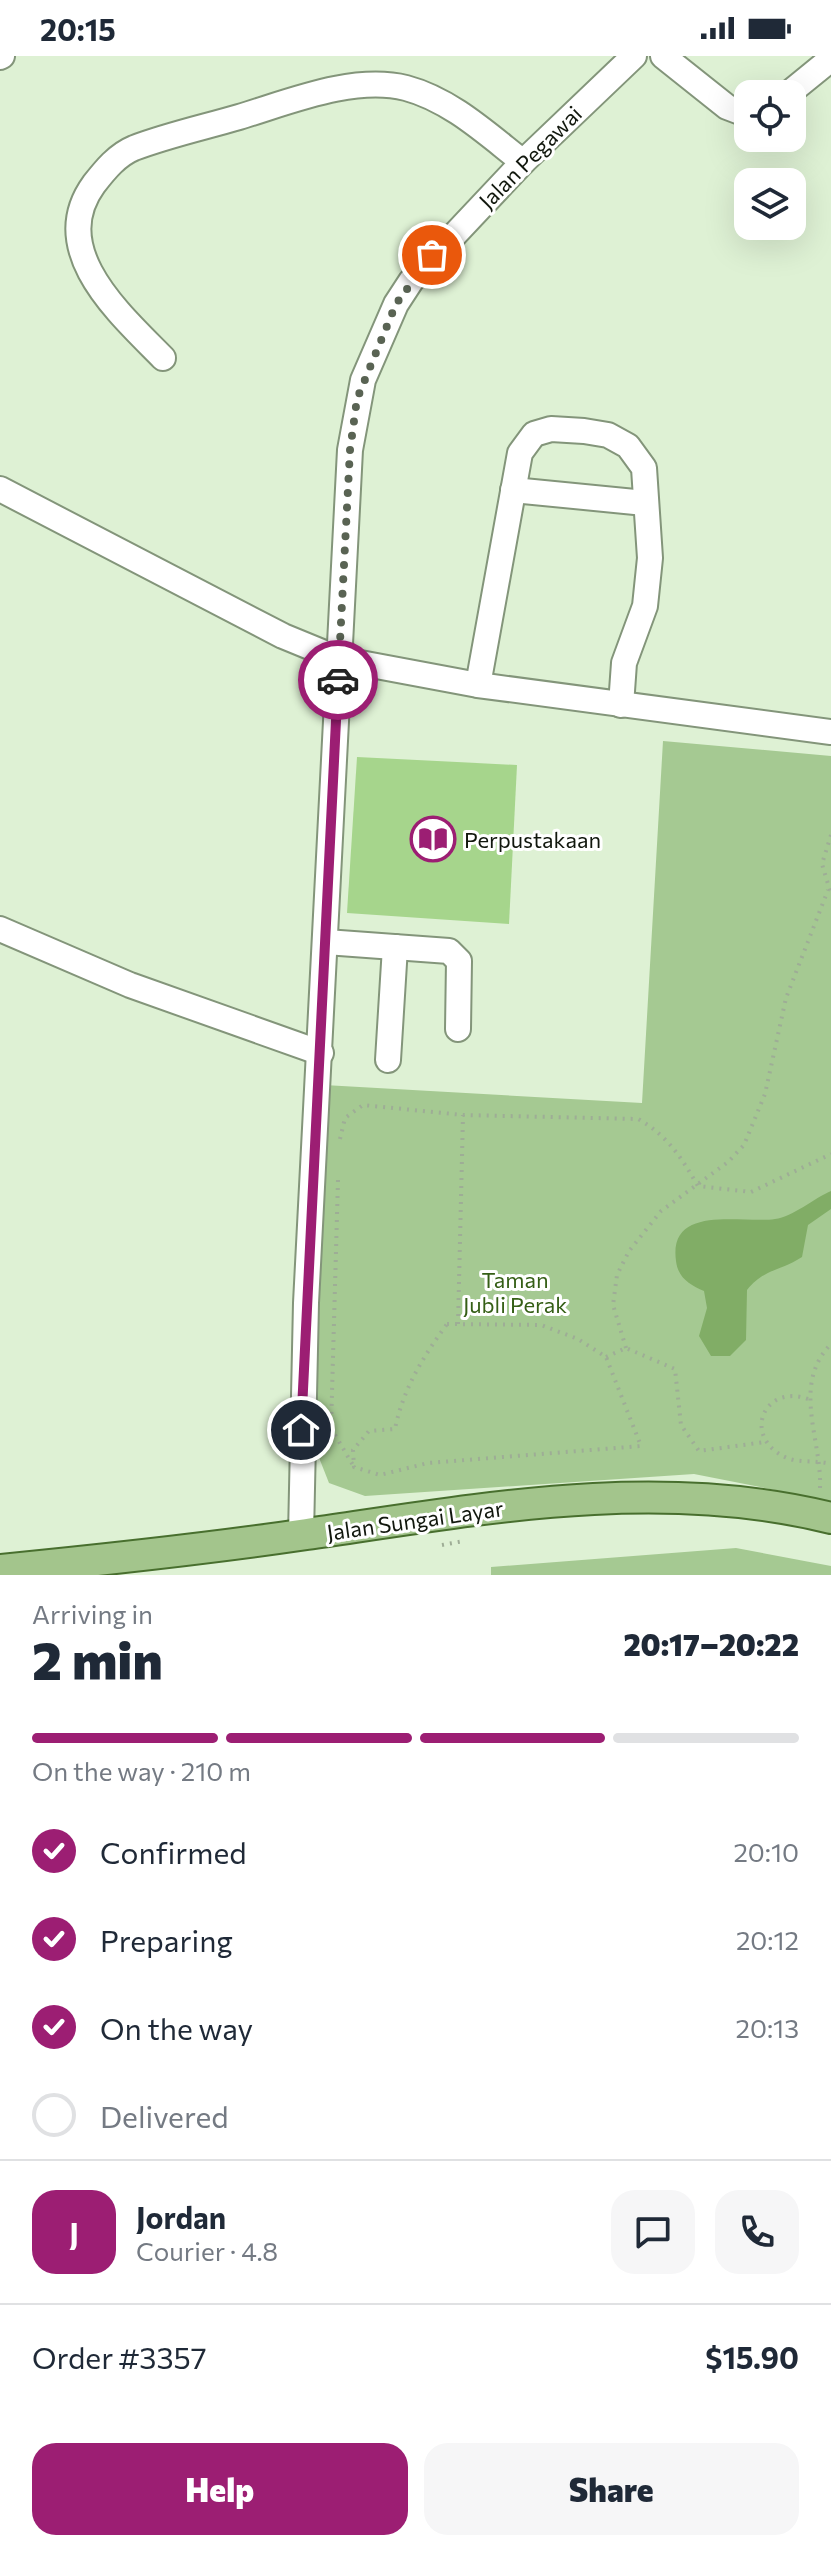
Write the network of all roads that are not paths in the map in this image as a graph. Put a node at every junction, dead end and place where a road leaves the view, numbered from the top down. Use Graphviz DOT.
graph roads {
  1 [pos="634,56"];
  2 [pos="663,56"];
  3 [pos="831,59"];
  4 [pos="805,80"];
  5 [pos="734,110"];
  6 [pos="523,162"];
  7 [pos="163,358"];
  8 [pos="0,489"];
  9 [pos="513,490"];
  10 [pos="645,503"];
  11 [pos="339,659"];
  12 [pos="478,685"];
  13 [pos="621,705"];
  14 [pos="831,732"];
  15 [pos="0,929"];
  16 [pos="326,942"];
  17 [pos="395,947"];
  18 [pos="458,1029"];
  19 [pos="321,1053"];
  20 [pos="388,1060"];
  21 [pos="825,1516"];
  22 [pos="301,1535"];
  23 [pos="0,1570"];
  1 -- 6 [label="street, Jalan Pegawai"];
  2 -- 5 [label="street"];
  3 -- 4 [label="street"];
  6 -- 7 [label="street"];
  6 -- 11 [label="street, Jalan Pegawai"];
  8 -- 11 [label="street"];
  9 -- 10 [label="street"];
  9 -- 10 [label="street"];
  9 -- 12 [label="street"];
  10 -- 13 [label="street"];
  11 -- 12 [label="street"];
  11 -- 16 [label="street, Jalan Pegawai"];
  12 -- 13 [label="street"];
  13 -- 14 [label="street"];
  15 -- 19 [label="street"];
  16 -- 17 [label="street"];
  16 -- 19 [label="street, Jalan Pegawai"];
  17 -- 18 [label="street"];
  17 -- 20 [label="street"];
  19 -- 22 [label="street, Jalan Pegawai"];
  21 -- 22 [label="main road, Jalan Sungai Layar"];
  22 -- 23 [label="main road, Jalan Sungai Layar"];
}
